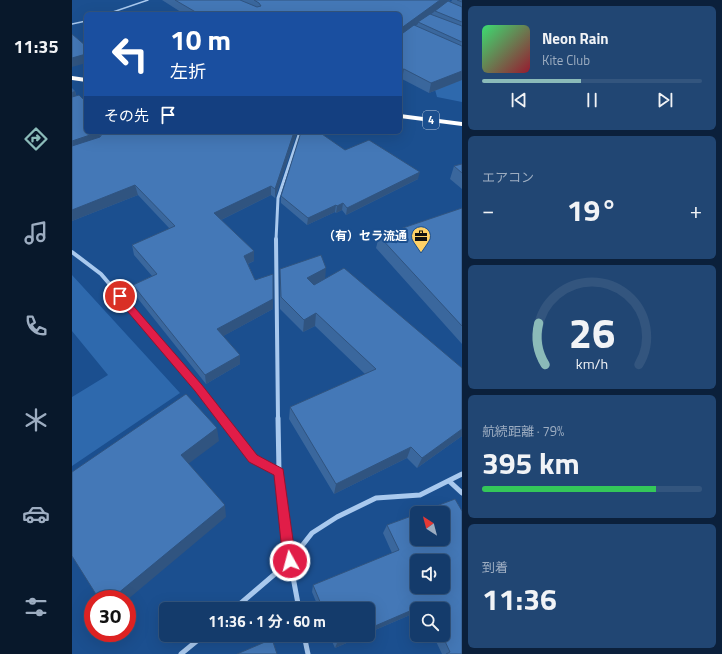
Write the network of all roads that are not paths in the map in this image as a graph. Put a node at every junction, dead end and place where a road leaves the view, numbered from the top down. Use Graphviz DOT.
graph roads {
  1 [pos="148,0"];
  2 [pos="113,12"];
  3 [pos="84,21"];
  4 [pos="72,24"];
  5 [pos="72,78"];
  6 [pos="84,80"];
  7 [pos="402,116"];
  8 [pos="462,124"];
  9 [pos="299,134"];
  10 [pos="72,252"];
  11 [pos="279,472"];
  12 [pos="462,474"];
  13 [pos="449,481"];
  14 [pos="462,493"];
  15 [pos="290,561"];
  16 [pos="242,602"];
  17 [pos="298,602"];
  18 [pos="196,642"];
  19 [pos="305,642"];
  20 [pos="182,654"];
  21 [pos="308,654"];
  1 -- 2 [label="lane"];
  3 -- 4 [label="lane"];
  5 -- 6 [label="highway"];
  7 -- 8 [label="highway, 4"];
  9 -- 11 [label="street"];
  10 -- 11 [label="street"];
  11 -- 15 [label="street"];
  12 -- 13 [label="street"];
  13 -- 14 [label="street"];
  13 -- 15 [label="street"];
  15 -- 16 [label="street"];
  15 -- 17 [label="street"];
  18 -- 20 [label="street"];
  19 -- 21 [label="street"];
}
